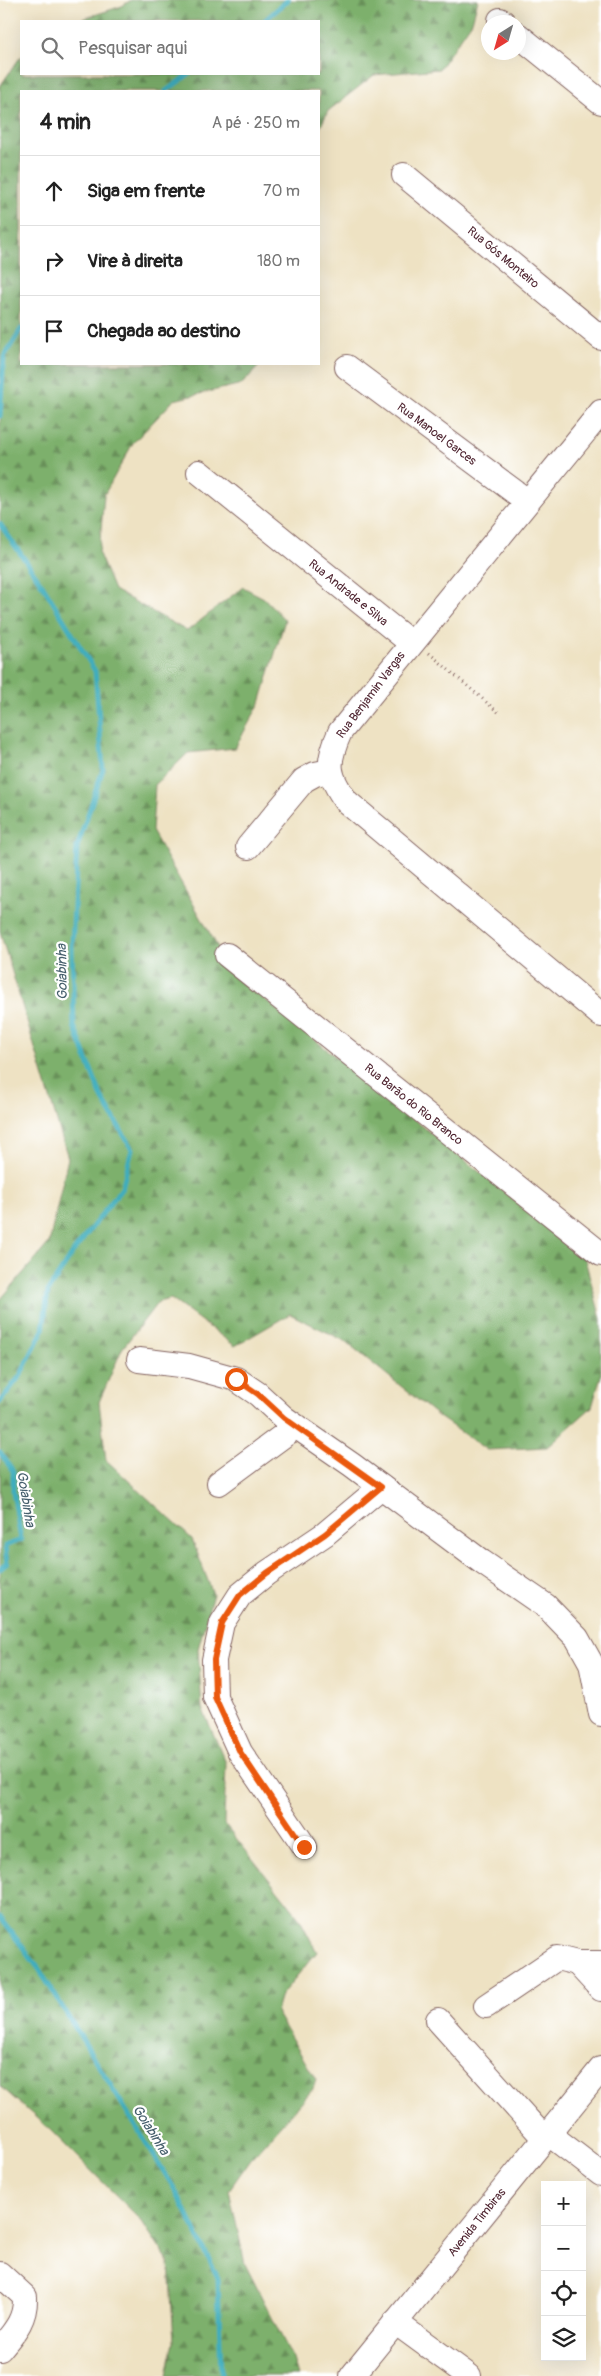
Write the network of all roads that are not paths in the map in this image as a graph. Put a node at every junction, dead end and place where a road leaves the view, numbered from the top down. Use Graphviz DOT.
graph roads {
  1 [pos="526,41"];
  2 [pos="601,102"];
  3 [pos="404,175"];
  4 [pos="601,338"];
  5 [pos="347,367"];
  6 [pos="601,412"];
  7 [pos="199,472"];
  8 [pos="527,501"];
  9 [pos="411,643"];
  10 [pos="330,771"];
  11 [pos="248,847"];
  12 [pos="227,955"];
  13 [pos="601,1014"];
  14 [pos="601,1254"];
  15 [pos="139,1360"];
  16 [pos="296,1427"];
  17 [pos="219,1483"];
  18 [pos="381,1487"];
  19 [pos="601,1714"];
  20 [pos="304,1847"];
  21 [pos="577,1963"];
  22 [pos="601,1963"];
  23 [pos="601,1989"];
  24 [pos="486,2006"];
  25 [pos="438,2020"];
  26 [pos="601,2069"];
  27 [pos="547,2136"];
  28 [pos="601,2174"];
  29 [pos="0,2274"];
  30 [pos="395,2322"];
  31 [pos="0,2349"];
  32 [pos="352,2376"];
  33 [pos="470,2376"];
  1 -- 2 [label="street"];
  3 -- 4 [label="street, Rua Gós Monteiro"];
  5 -- 8 [label="street, Rua Manoel Garces"];
  6 -- 8 [label="street, Rua Benjamin Vargas"];
  7 -- 9 [label="street, Rua Andrade e Silva"];
  8 -- 9 [label="street, Rua Benjamin Vargas"];
  9 -- 10 [label="street, Rua Benjamin Vargas"];
  10 -- 11 [label="street"];
  10 -- 13 [label="street"];
  12 -- 14 [label="street, Rua Barão do Rio Branco"];
  15 -- 16 [label="street"];
  16 -- 17 [label="street"];
  16 -- 18 [label="street"];
  18 -- 19 [label="street"];
  18 -- 20 [label="street"];
  21 -- 22 [label="street"];
  21 -- 23 [label="street"];
  21 -- 24 [label="street"];
  25 -- 27 [label="street"];
  26 -- 27 [label="street, Avenida Timbiras"];
  27 -- 28 [label="street"];
  27 -- 30 [label="street, Avenida Timbiras"];
  29 -- 31 [label="street"];
  30 -- 32 [label="street, Avenida Timbiras"];
  30 -- 33 [label="street"];
}
